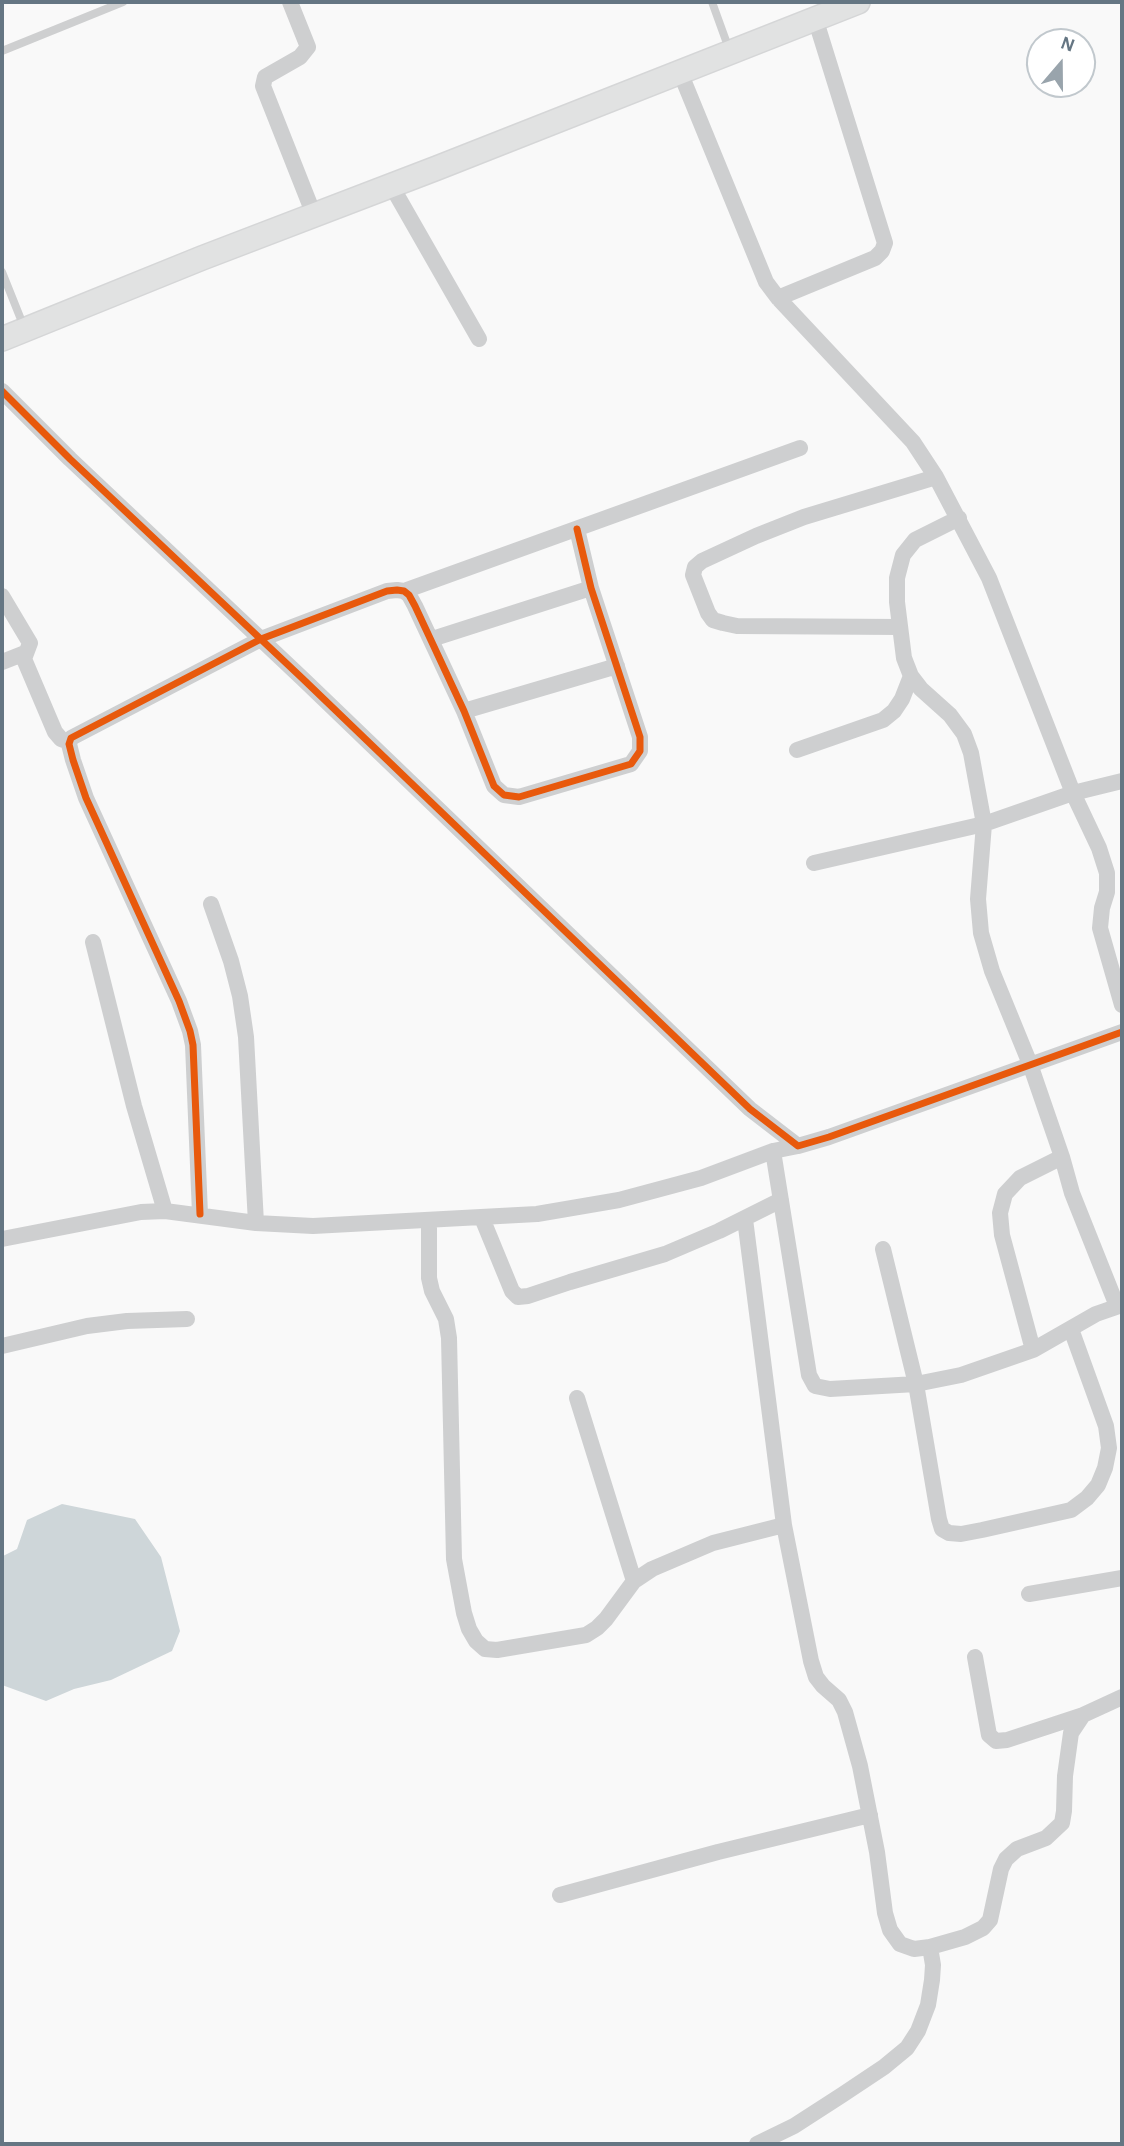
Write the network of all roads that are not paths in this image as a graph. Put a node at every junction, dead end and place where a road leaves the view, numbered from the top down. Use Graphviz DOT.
graph roads {
  1 [pos="123,2"];
  2 [pos="290,2"];
  3 [pos="712,2"];
  4 [pos="858,2"];
  5 [pos="815,18"];
  6 [pos="2,51"];
  7 [pos="730,52"];
  8 [pos="680,72"];
  9 [pos="391,185"];
  10 [pos="314,215"];
  11 [pos="2,272"];
  12 [pos="778,298"];
  13 [pos="25,330"];
  14 [pos="2,339"];
  15 [pos="479,339"];
  16 [pos="2,391"];
  17 [pos="800,448"];
  18 [pos="936,477"];
  19 [pos="959,518"];
  20 [pos="577,529"];
  21 [pos="591,588"];
  22 [pos="404,591"];
  23 [pos="2,596"];
  24 [pos="900,628"];
  25 [pos="261,639"];
  26 [pos="432,639"];
  27 [pos="25,653"];
  28 [pos="2,662"];
  29 [pos="617,666"];
  30 [pos="911,676"];
  31 [pos="464,711"];
  32 [pos="69,742"];
  33 [pos="797,750"];
  34 [pos="1122,781"];
  35 [pos="1073,793"];
  36 [pos="984,824"];
  37 [pos="814,863"];
  38 [pos="211,904"];
  39 [pos="93,942"];
  40 [pos="1122,1005"];
  41 [pos="1122,1032"];
  42 [pos="1030,1064"];
  43 [pos="798,1146"];
  44 [pos="772,1152"];
  45 [pos="1062,1157"];
  46 [pos="780,1200"];
  47 [pos="165,1211"];
  48 [pos="200,1214"];
  49 [pos="482,1217"];
  50 [pos="745,1219"];
  51 [pos="429,1221"];
  52 [pos="256,1223"];
  53 [pos="2,1238"];
  54 [pos="883,1249"];
  55 [pos="1120,1306"];
  56 [pos="187,1319"];
  57 [pos="1071,1329"];
  58 [pos="2,1346"];
  59 [pos="1033,1350"];
  60 [pos="916,1384"];
  61 [pos="577,1398"];
  62 [pos="784,1525"];
  63 [pos="1122,1578"];
  64 [pos="634,1581"];
  65 [pos="1029,1594"];
  66 [pos="975,1657"];
  67 [pos="1122,1697"];
  68 [pos="1083,1715"];
  69 [pos="870,1815"];
  70 [pos="560,1895"];
  71 [pos="930,1947"];
  72 [pos="757,2144"];
  1 -- 6 [label="lane"];
  2 -- 10 [label="street"];
  3 -- 7 [label="lane"];
  4 -- 5 [label="main road"];
  5 -- 7 [label="main road"];
  5 -- 12 [label="street"];
  7 -- 8 [label="main road"];
  8 -- 9 [label="main road"];
  8 -- 12 [label="street"];
  9 -- 10 [label="main road"];
  9 -- 15 [label="street"];
  10 -- 13 [label="main road"];
  11 -- 13 [label="lane"];
  12 -- 18 [label="street"];
  13 -- 14 [label="main road"];
  16 -- 25 [label="street"];
  17 -- 20 [label="street"];
  18 -- 19 [label="street"];
  18 -- 24 [label="street"];
  19 -- 24 [label="street"];
  19 -- 35 [label="street"];
  20 -- 21 [label="street"];
  20 -- 22 [label="street"];
  21 -- 26 [label="street"];
  21 -- 29 [label="street"];
  22 -- 25 [label="street"];
  22 -- 26 [label="street"];
  23 -- 27 [label="street"];
  24 -- 30 [label="street"];
  25 -- 32 [label="street"];
  25 -- 43 [label="street"];
  26 -- 31 [label="street"];
  27 -- 28 [label="street"];
  27 -- 32 [label="street"];
  29 -- 31 [label="street"];
  29 -- 31 [label="street"];
  30 -- 33 [label="street"];
  30 -- 36 [label="street"];
  32 -- 48 [label="street"];
  34 -- 35 [label="street"];
  35 -- 36 [label="street"];
  35 -- 40 [label="street"];
  36 -- 37 [label="street"];
  36 -- 42 [label="street"];
  38 -- 52 [label="street"];
  39 -- 47 [label="street"];
  41 -- 42 [label="street"];
  42 -- 43 [label="street"];
  42 -- 45 [label="street"];
  43 -- 44 [label="street"];
  44 -- 46 [label="street"];
  44 -- 49 [label="street"];
  45 -- 55 [label="street"];
  45 -- 59 [label="street"];
  46 -- 50 [label="street"];
  46 -- 60 [label="street"];
  47 -- 48 [label="street"];
  47 -- 53 [label="street"];
  48 -- 52 [label="street"];
  49 -- 50 [label="street"];
  49 -- 51 [label="street"];
  50 -- 62 [label="street"];
  51 -- 52 [label="street"];
  51 -- 64 [label="street"];
  54 -- 60 [label="street"];
  55 -- 57 [label="street"];
  56 -- 58 [label="street"];
  57 -- 59 [label="street"];
  57 -- 60 [label="street"];
  59 -- 60 [label="street"];
  61 -- 64 [label="street"];
  62 -- 64 [label="street"];
  62 -- 69 [label="street"];
  63 -- 65 [label="street"];
  66 -- 68 [label="street"];
  67 -- 68 [label="street"];
  68 -- 71 [label="street"];
  69 -- 70 [label="street"];
  69 -- 71 [label="street"];
  71 -- 72 [label="street"];
}
